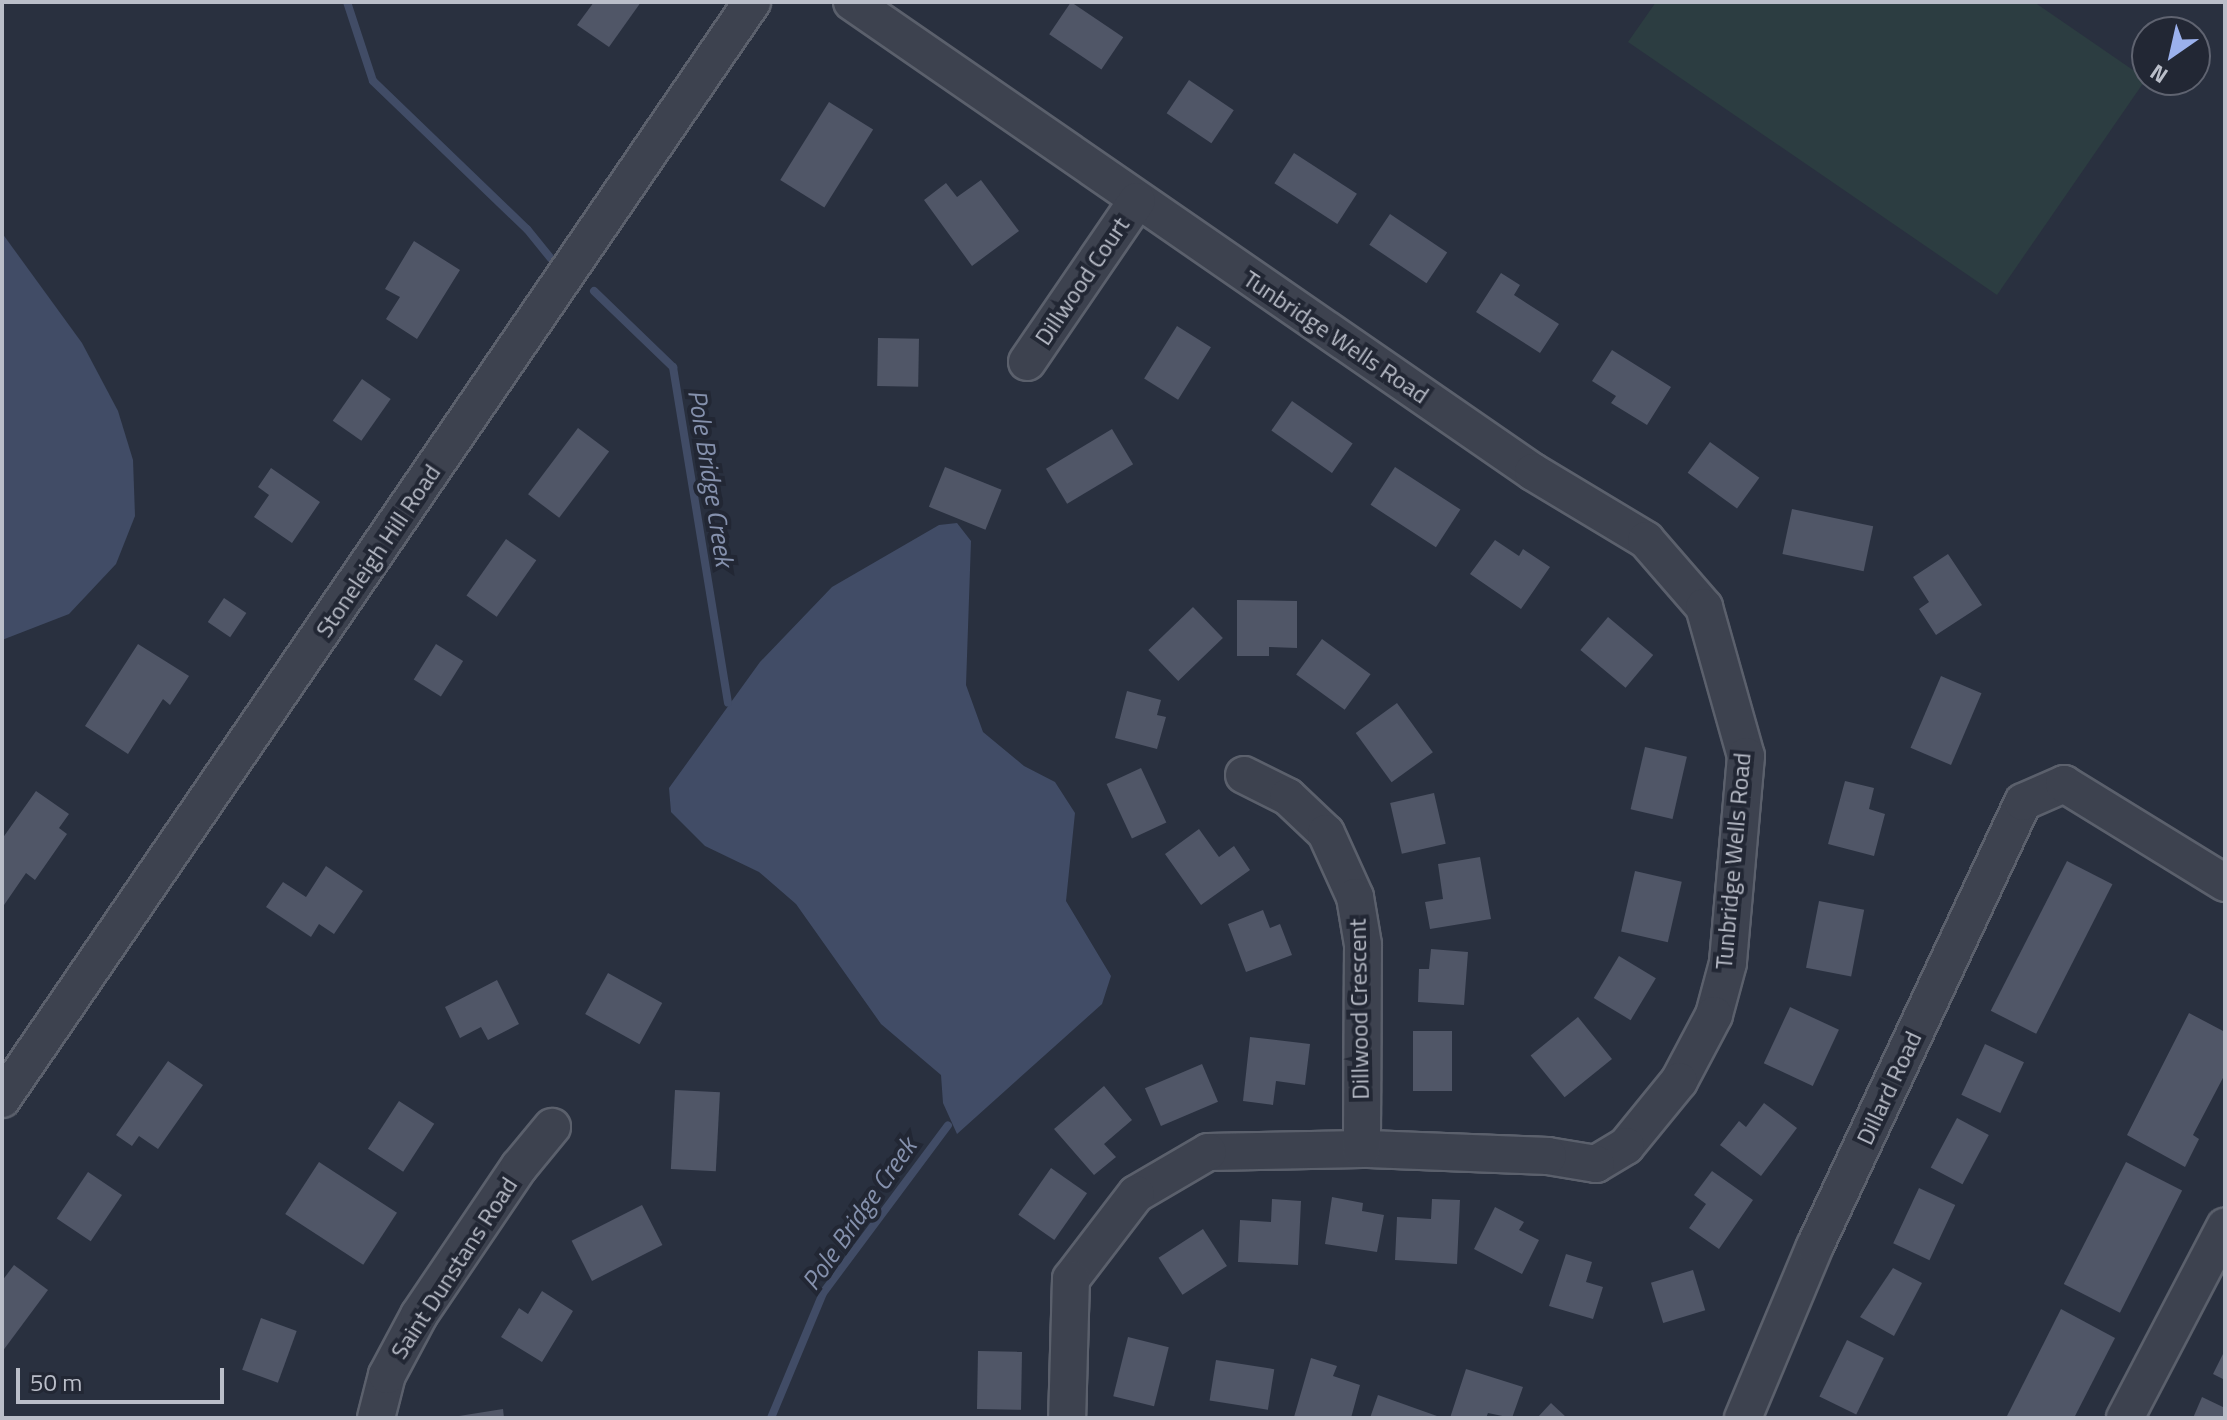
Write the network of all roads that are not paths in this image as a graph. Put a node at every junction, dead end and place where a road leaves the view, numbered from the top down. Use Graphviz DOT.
graph roads {
  1 [pos="752,2"];
  2 [pos="852,2"];
  3 [pos="1137,201"];
  4 [pos="1027,362"];
  5 [pos="1244,775"];
  6 [pos="2225,883"];
  7 [pos="2,1099"];
  8 [pos="552,1127"];
  9 [pos="1362,1149"];
  10 [pos="2225,1227"];
  11 [pos="376,1418"];
  12 [pos="1067,1418"];
  13 [pos="1743,1418"];
  14 [pos="2125,1418"];
  1 -- 7 [label="street, Stoneleigh Hill Road"];
  2 -- 3 [label="street, Tunbridge Wells Road"];
  3 -- 4 [label="street, Dillwood Court"];
  3 -- 9 [label="street, Tunbridge Wells Road"];
  5 -- 9 [label="street, Dillwood Crescent"];
  6 -- 13 [label="street, Dillard Road"];
  8 -- 11 [label="street, Saint Dunstans Road"];
  9 -- 12 [label="street, Tunbridge Wells Road"];
  10 -- 14 [label="street"];
}
